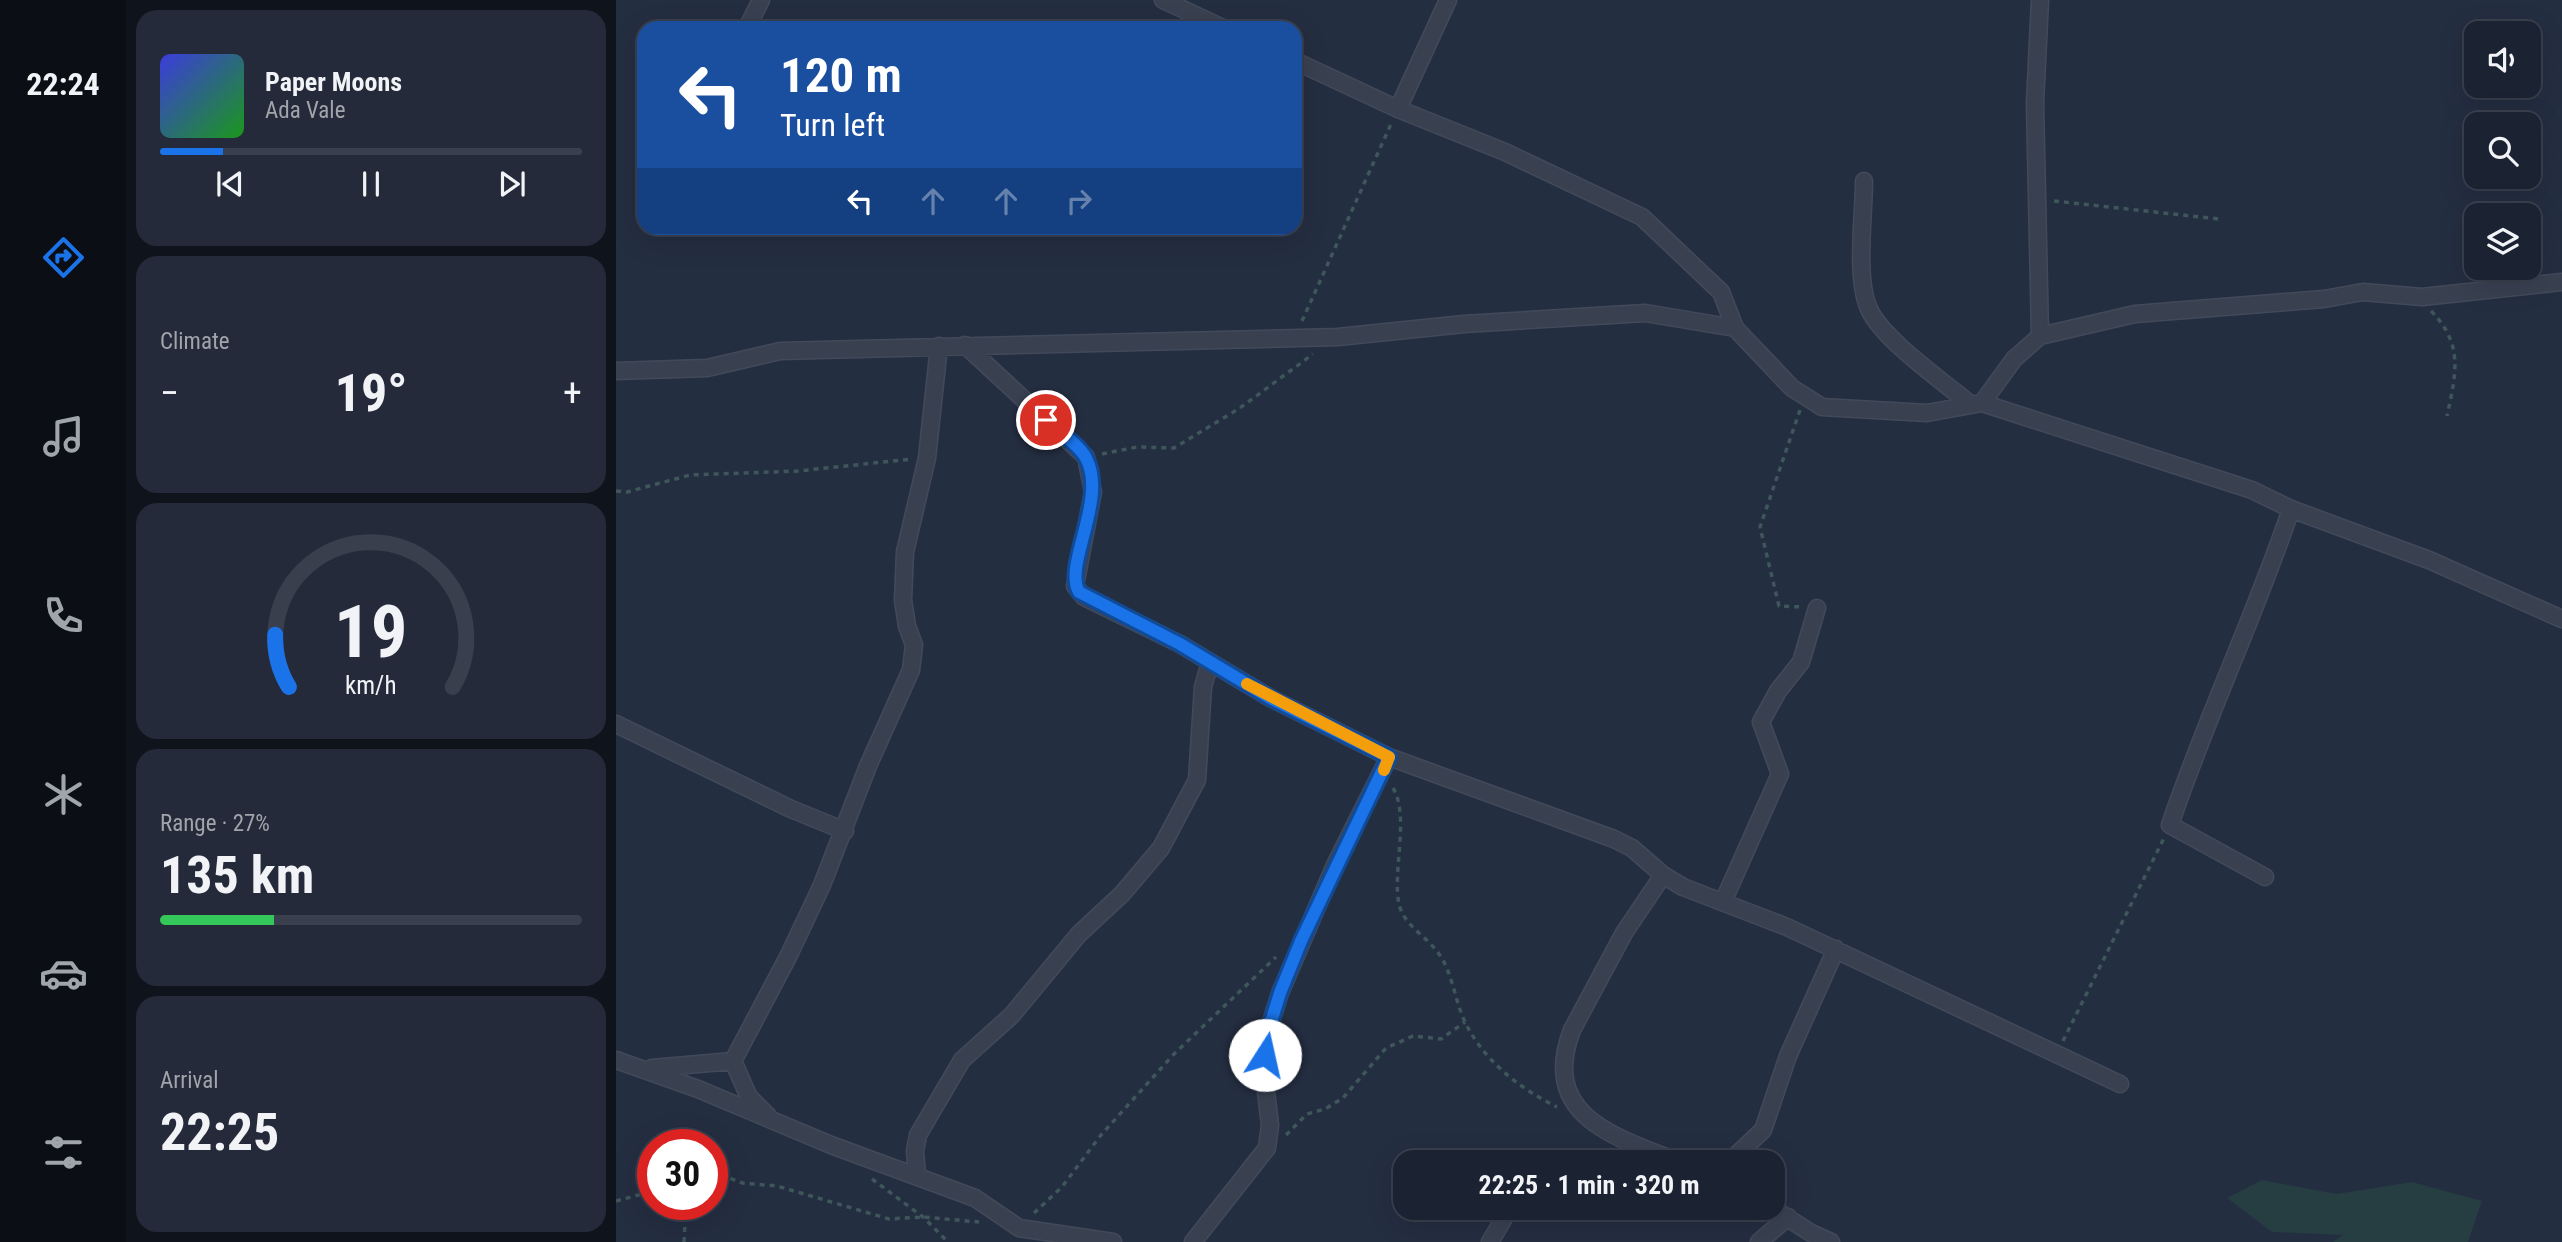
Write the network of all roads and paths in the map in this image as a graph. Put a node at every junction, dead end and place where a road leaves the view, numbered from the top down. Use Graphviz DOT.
graph roads {
  1 [pos="761,0"];
  2 [pos="1163,0"];
  3 [pos="1448,0"];
  4 [pos="2040,0"];
  5 [pos="750,21"];
  6 [pos="1208,21"];
  7 [pos="1302,64"];
  8 [pos="1398,109"];
  9 [pos="1864,181"];
  10 [pos="2038,199"];
  11 [pos="2219,219"];
  12 [pos="2562,282"];
  13 [pos="2422,297"];
  14 [pos="1735,328"];
  15 [pos="2040,336"];
  16 [pos="1294,338"];
  17 [pos="1338,338"];
  18 [pos="965,345"];
  19 [pos="939,346"];
  20 [pos="616,371"];
  21 [pos="1806,399"];
  22 [pos="1976,404"];
  23 [pos="2447,416"];
  24 [pos="1086,457"];
  25 [pos="927,458"];
  26 [pos="616,491"];
  27 [pos="2291,509"];
  28 [pos="1816,608"];
  29 [pos="2562,619"];
  30 [pos="1210,662"];
  31 [pos="616,724"];
  32 [pos="1389,757"];
  33 [pos="1381,778"];
  34 [pos="2170,825"];
  35 [pos="845,831"];
  36 [pos="1663,875"];
  37 [pos="2266,877"];
  38 [pos="1723,902"];
  39 [pos="1301,941"];
  40 [pos="1836,949"];
  41 [pos="1465,1022"];
  42 [pos="2055,1055"];
  43 [pos="616,1060"];
  44 [pos="733,1061"];
  45 [pos="637,1068"];
  46 [pos="2120,1084"];
  47 [pos="768,1116"];
  48 [pos="1586,1118"];
  49 [pos="1267,1148"];
  50 [pos="1650,1150"];
  51 [pos="1742,1150"];
  52 [pos="918,1175"];
  53 [pos="868,1176"];
  54 [pos="728,1177"];
  55 [pos="637,1195"];
  56 [pos="616,1201"];
  57 [pos="1785,1215"];
  58 [pos="923,1217"];
  59 [pos="1788,1217"];
  60 [pos="685,1220"];
  61 [pos="1503,1220"];
  62 [pos="1014,1225"];
  63 [pos="684,1242"];
  64 [pos="948,1242"];
  65 [pos="1114,1242"];
  66 [pos="1193,1242"];
  67 [pos="1490,1242"];
  68 [pos="1759,1242"];
  69 [pos="1830,1242"];
  1 -- 5 [label="street"];
  2 -- 6 [label="street"];
  3 -- 8 [label="street"];
  4 -- 10 [label="street"];
  7 -- 8 [label="street"];
  8 -- 14 [label="street"];
  8 -- 16 [label="path"];
  9 -- 22 [label="street"];
  10 -- 11 [label="path"];
  10 -- 15 [label="street"];
  12 -- 13 [label="street"];
  13 -- 15 [label="street"];
  13 -- 23 [label="path"];
  14 -- 17 [label="street"];
  14 -- 21 [label="street"];
  15 -- 22 [label="street"];
  16 -- 17 [label="street"];
  16 -- 18 [label="street"];
  17 -- 24 [label="path"];
  18 -- 19 [label="street"];
  18 -- 24 [label="street"];
  19 -- 20 [label="street"];
  19 -- 25 [label="street"];
  21 -- 22 [label="street"];
  21 -- 28 [label="path"];
  22 -- 27 [label="street"];
  24 -- 30 [label="street"];
  25 -- 26 [label="path"];
  25 -- 35 [label="street"];
  27 -- 29 [label="street"];
  27 -- 34 [label="street"];
  28 -- 38 [label="street"];
  30 -- 32 [label="street"];
  30 -- 52 [label="street"];
  31 -- 35 [label="street"];
  32 -- 33 [label="street"];
  32 -- 36 [label="street"];
  33 -- 39 [label="street"];
  33 -- 41 [label="path"];
  34 -- 37 [label="street"];
  34 -- 42 [label="path"];
  35 -- 44 [label="street"];
  36 -- 38 [label="street"];
  36 -- 48 [label="street"];
  38 -- 40 [label="street"];
  39 -- 49 [label="street"];
  39 -- 62 [label="path"];
  40 -- 42 [label="street"];
  40 -- 51 [label="street"];
  41 -- 48 [label="path"];
  41 -- 49 [label="path"];
  42 -- 46 [label="street"];
  43 -- 45 [label="street"];
  44 -- 45 [label="street"];
  44 -- 47 [label="street"];
  45 -- 47 [label="street"];
  47 -- 52 [label="street"];
  48 -- 50 [label="street"];
  49 -- 66 [label="street"];
  52 -- 62 [label="street"];
  53 -- 58 [label="path"];
  54 -- 58 [label="path"];
  55 -- 56 [label="path"];
  57 -- 59 [label="street"];
  58 -- 62 [label="path"];
  58 -- 64 [label="path"];
  59 -- 68 [label="street"];
  59 -- 69 [label="street"];
  60 -- 63 [label="path"];
  61 -- 67 [label="street"];
  62 -- 65 [label="street"];
}
